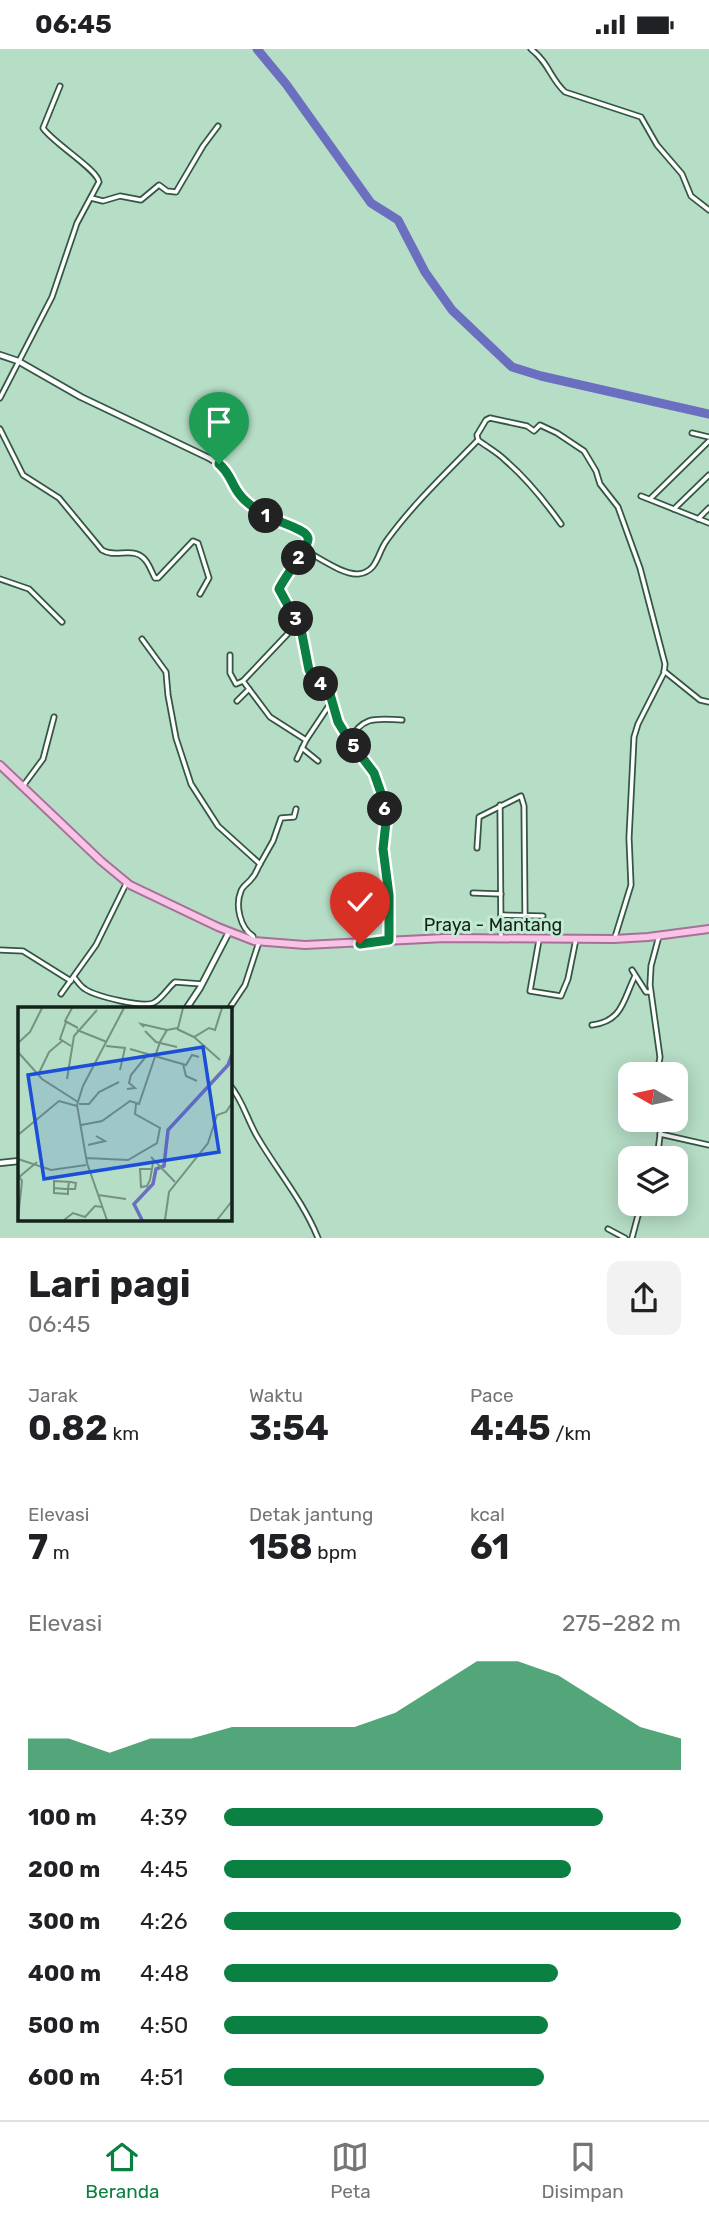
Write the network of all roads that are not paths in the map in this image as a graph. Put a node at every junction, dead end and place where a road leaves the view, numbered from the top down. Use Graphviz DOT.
graph roads {
  1 [pos="531,49"];
  2 [pos="60,86"];
  3 [pos="218,125"];
  4 [pos="91,198"];
  5 [pos="709,209"];
  6 [pos="0,355"];
  7 [pos="18,361"];
  8 [pos="0,398"];
  9 [pos="0,429"];
  10 [pos="692,433"];
  11 [pos="709,439"];
  12 [pos="478,440"];
  13 [pos="709,475"];
  14 [pos="641,496"];
  15 [pos="651,498"];
  16 [pos="709,507"];
  17 [pos="674,509"];
  18 [pos="698,519"];
  19 [pos="709,523"];
  20 [pos="561,524"];
  21 [pos="304,550"];
  22 [pos="0,579"];
  23 [pos="200,594"];
  24 [pos="62,622"];
  25 [pos="299,623"];
  26 [pos="142,639"];
  27 [pos="230,655"];
  28 [pos="664,671"];
  29 [pos="243,681"];
  30 [pos="250,689"];
  31 [pos="332,700"];
  32 [pos="237,701"];
  33 [pos="709,702"];
  34 [pos="54,717"];
  35 [pos="402,720"];
  36 [pos="306,740"];
  37 [pos="349,740"];
  38 [pos="302,748"];
  39 [pos="297,759"];
  40 [pos="318,761"];
  41 [pos="0,765"];
  42 [pos="23,786"];
  43 [pos="500,805"];
  44 [pos="296,809"];
  45 [pos="477,848"];
  46 [pos="260,863"];
  47 [pos="127,882"];
  48 [pos="473,893"];
  49 [pos="500,894"];
  50 [pos="501,915"];
  51 [pos="525,916"];
  52 [pos="543,916"];
  53 [pos="709,929"];
  54 [pos="229,932"];
  55 [pos="659,936"];
  56 [pos="501,938"];
  57 [pos="540,938"];
  58 [pos="576,939"];
  59 [pos="614,939"];
  60 [pos="389,940"];
  61 [pos="256,941"];
  62 [pos="0,950"];
  63 [pos="632,970"];
  64 [pos="635,976"];
  65 [pos="72,979"];
  66 [pos="202,984"];
  67 [pos="650,992"];
  68 [pos="61,994"];
  69 [pos="187,1007"];
  70 [pos="230,1007"];
  71 [pos="592,1025"];
  72 [pos="658,1062"];
  73 [pos="231,1086"];
  74 [pos="660,1134"];
  75 [pos="709,1145"];
  76 [pos="659,1146"];
  77 [pos="18,1161"];
  78 [pos="0,1163"];
  79 [pos="638,1216"];
  80 [pos="608,1229"];
  81 [pos="318,1238"];
  82 [pos="625,1238"];
  83 [pos="632,1238"];
  1 -- 5 [label="street"];
  2 -- 4 [label="street"];
  3 -- 4 [label="street"];
  4 -- 7 [label="street"];
  6 -- 7 [label="street"];
  7 -- 8 [label="street"];
  7 -- 21 [label="street"];
  9 -- 23 [label="street"];
  10 -- 11 [label="street"];
  11 -- 15 [label="street"];
  12 -- 20 [label="street"];
  12 -- 21 [label="street"];
  12 -- 28 [label="street"];
  13 -- 17 [label="street"];
  14 -- 15 [label="street"];
  15 -- 17 [label="street"];
  16 -- 18 [label="street"];
  17 -- 18 [label="street"];
  18 -- 19 [label="street"];
  21 -- 25 [label="street"];
  22 -- 24 [label="street"];
  25 -- 29 [label="street"];
  25 -- 31 [label="street"];
  26 -- 46 [label="street"];
  27 -- 29 [label="street"];
  28 -- 33 [label="street"];
  28 -- 59 [label="street"];
  29 -- 30 [label="street"];
  30 -- 32 [label="street"];
  30 -- 36 [label="street"];
  31 -- 36 [label="street"];
  31 -- 37 [label="street"];
  34 -- 42 [label="street"];
  35 -- 37 [label="street"];
  36 -- 38 [label="street"];
  37 -- 60 [label="street"];
  38 -- 39 [label="street"];
  38 -- 40 [label="street"];
  41 -- 42 [label="main road, Praya - Mantang"];
  42 -- 47 [label="main road, Praya - Mantang"];
  43 -- 45 [label="street"];
  43 -- 49 [label="street"];
  43 -- 51 [label="street"];
  44 -- 46 [label="street"];
  46 -- 61 [label="street"];
  47 -- 54 [label="main road, Praya - Mantang"];
  47 -- 65 [label="street"];
  48 -- 49 [label="street"];
  49 -- 50 [label="street"];
  50 -- 51 [label="street"];
  50 -- 56 [label="street"];
  51 -- 52 [label="street"];
  53 -- 55 [label="main road, Praya - Mantang"];
  54 -- 61 [label="main road, Praya - Mantang"];
  54 -- 66 [label="street"];
  55 -- 59 [label="main road, Praya - Mantang"];
  55 -- 67 [label="street"];
  56 -- 57 [label="main road, Praya - Mantang"];
  56 -- 60 [label="main road, Praya - Mantang"];
  57 -- 58 [label="main road, Praya - Mantang"];
  57 -- 58 [label="street"];
  58 -- 59 [label="main road, Praya - Mantang"];
  60 -- 61 [label="main road, Praya - Mantang"];
  61 -- 70 [label="street"];
  62 -- 65 [label="street"];
  63 -- 64 [label="street"];
  64 -- 67 [label="street"];
  64 -- 71 [label="street"];
  65 -- 66 [label="street"];
  65 -- 68 [label="street"];
  66 -- 69 [label="street"];
  67 -- 72 [label="street"];
  73 -- 81 [label="street"];
  74 -- 75 [label="street"];
  74 -- 76 [label="street"];
  77 -- 78 [label="street"];
  79 -- 83 [label="street"];
  80 -- 82 [label="street"];
}
